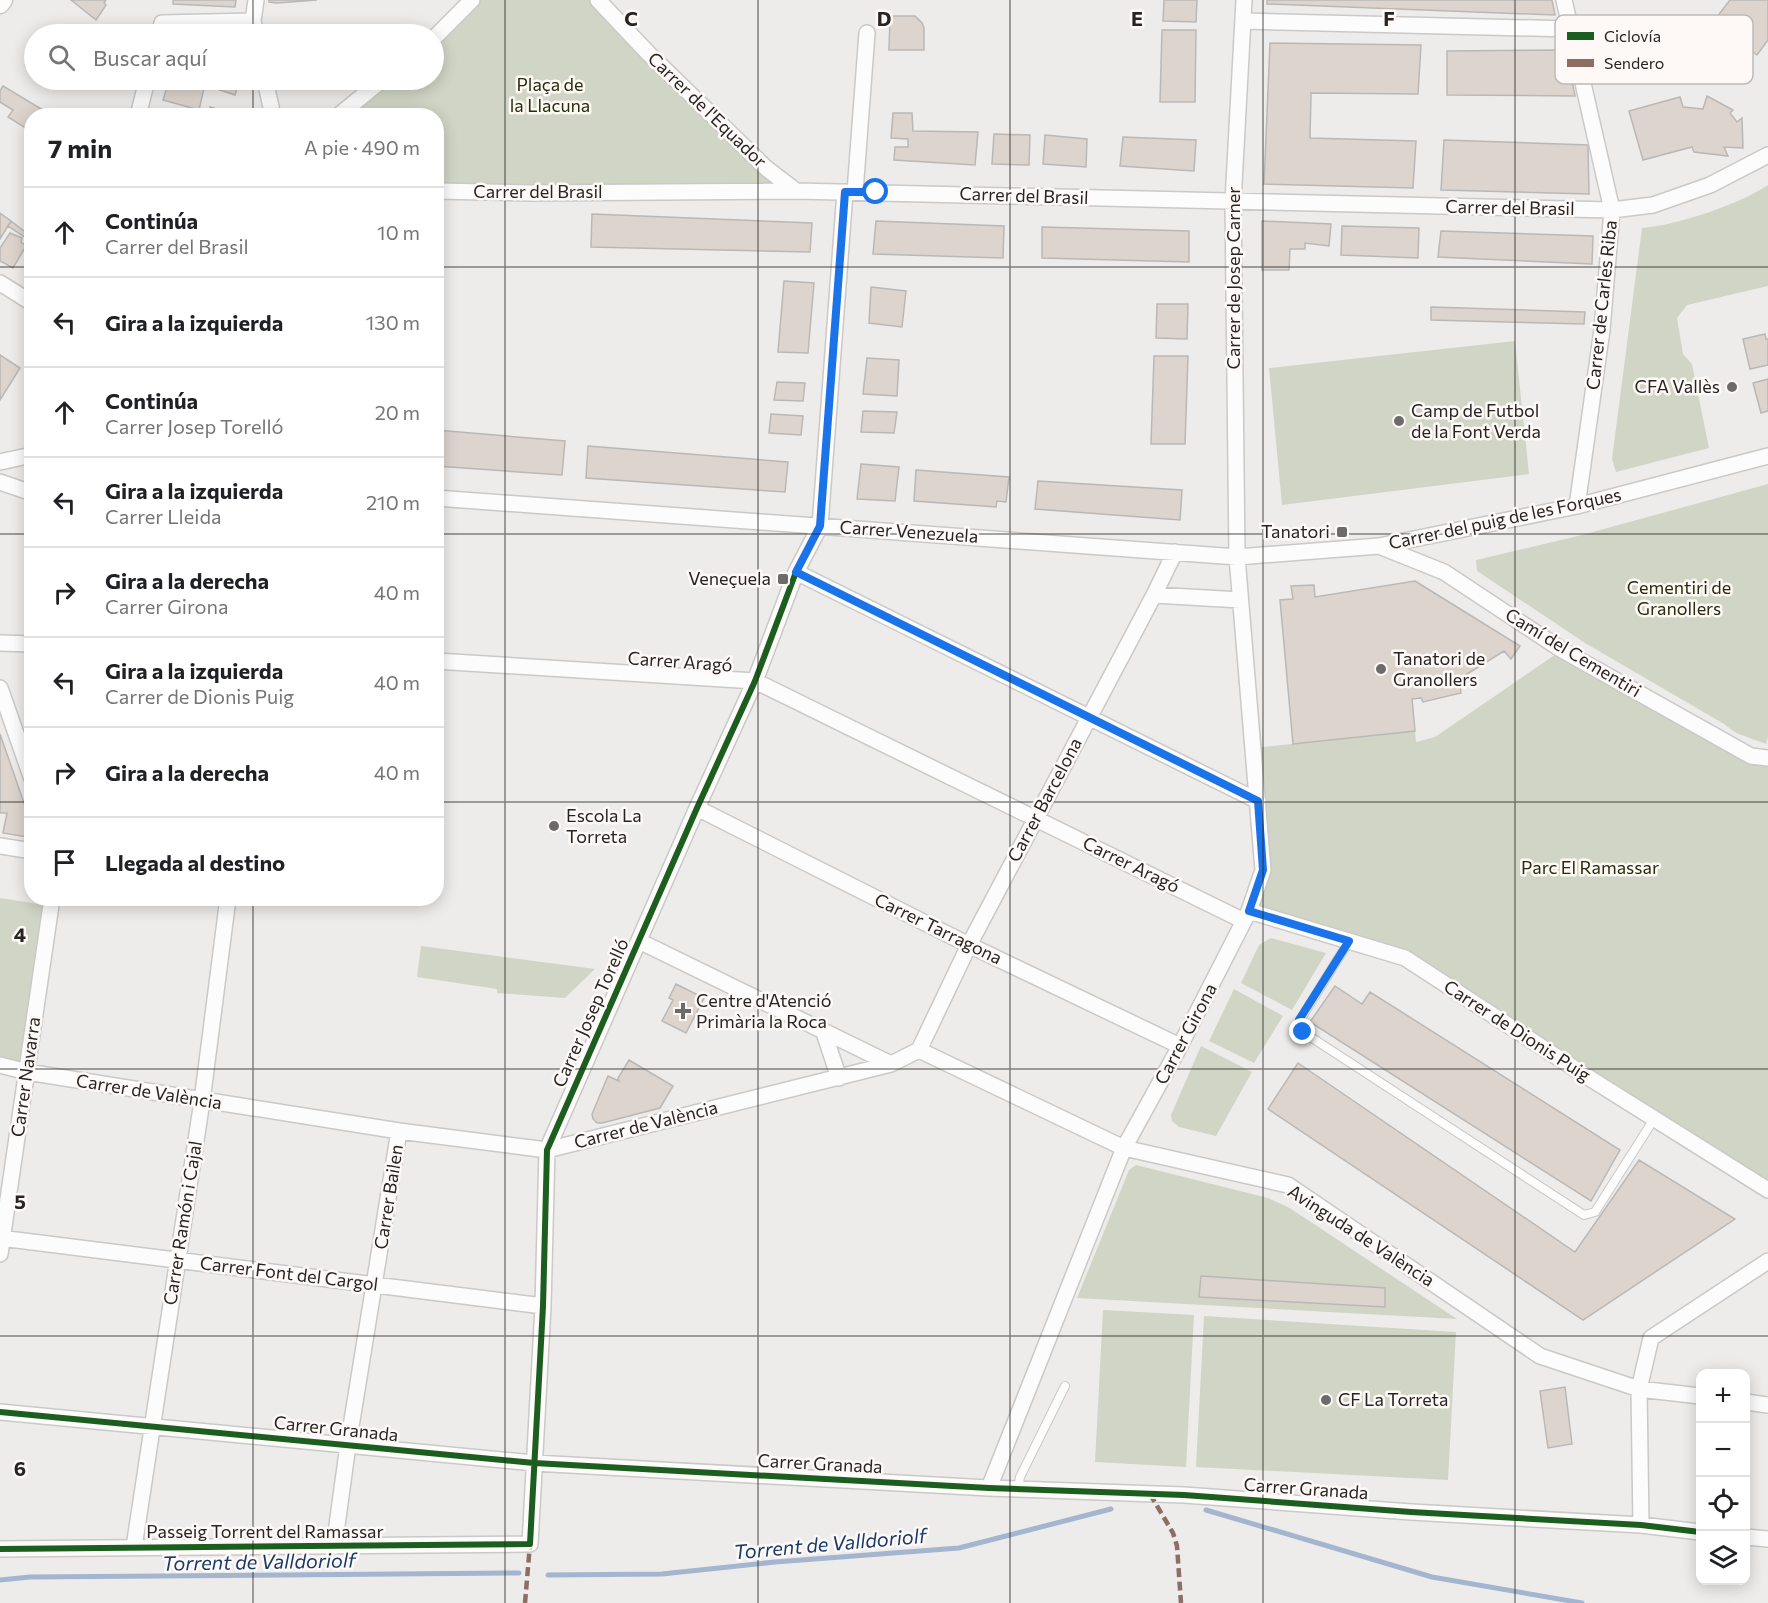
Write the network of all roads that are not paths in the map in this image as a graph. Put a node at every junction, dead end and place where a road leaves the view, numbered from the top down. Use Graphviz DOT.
graph roads {
  1 [pos="3,0"];
  2 [pos="256,0"];
  3 [pos="472,0"];
  4 [pos="598,0"];
  5 [pos="1244,0"];
  6 [pos="1564,0"];
  7 [pos="0,4"];
  8 [pos="1568,15"];
  9 [pos="1244,21"];
  10 [pos="254,24"];
  11 [pos="444,28"];
  12 [pos="1555,29"];
  13 [pos="867,33"];
  14 [pos="1583,84"];
  15 [pos="144,90"];
  16 [pos="267,90"];
  17 [pos="370,90"];
  18 [pos="140,108"];
  19 [pos="271,108"];
  20 [pos="349,108"];
  21 [pos="1768,155"];
  22 [pos="444,191"];
  23 [pos="796,191"];
  24 [pos="850,192"];
  25 [pos="1233,202"];
  26 [pos="1612,210"];
  27 [pos="0,283"];
  28 [pos="24,298"];
  29 [pos="1768,456"];
  30 [pos="24,457"];
  31 [pos="0,462"];
  32 [pos="0,482"];
  33 [pos="24,490"];
  34 [pos="444,499"];
  35 [pos="1577,506"];
  36 [pos="820,526"];
  37 [pos="1379,546"];
  38 [pos="1175,552"];
  39 [pos="1237,557"];
  40 [pos="796,572"];
  41 [pos="1154,595"];
  42 [pos="1240,600"];
  43 [pos="0,643"];
  44 [pos="24,644"];
  45 [pos="444,662"];
  46 [pos="755,681"];
  47 [pos="0,688"];
  48 [pos="1089,718"];
  49 [pos="24,756"];
  50 [pos="1768,758"];
  51 [pos="1258,801"];
  52 [pos="697,808"];
  53 [pos="1035,818"];
  54 [pos="0,846"];
  55 [pos="24,850"];
  56 [pos="51,906"];
  57 [pos="227,906"];
  58 [pos="1246,916"];
  59 [pos="639,941"];
  60 [pos="1349,941"];
  61 [pos="969,945"];
  62 [pos="824,1033"];
  63 [pos="1180,1046"];
  64 [pos="919,1050"];
  65 [pos="891,1064"];
  66 [pos="0,1065"];
  67 [pos="27,1072"];
  68 [pos="839,1077"];
  69 [pos="202,1101"];
  70 [pos="1654,1119"];
  71 [pos="399,1131"];
  72 [pos="1124,1148"];
  73 [pos="547,1150"];
  74 [pos="1768,1190"];
  75 [pos="1,1238"];
  76 [pos="0,1254"];
  77 [pos="177,1261"];
  78 [pos="1768,1261"];
  79 [pos="376,1284"];
  80 [pos="543,1306"];
  81 [pos="1065,1386"];
  82 [pos="1639,1389"];
  83 [pos="1696,1395"];
  84 [pos="1750,1403"];
  85 [pos="1768,1405"];
  86 [pos="0,1412"];
  87 [pos="151,1426"];
  88 [pos="348,1445"];
  89 [pos="534,1463"];
  90 [pos="989,1488"];
  91 [pos="1018,1489"];
  92 [pos="1641,1526"];
  93 [pos="1696,1532"];
  94 [pos="1750,1537"];
  95 [pos="1768,1539"];
  96 [pos="530,1544"];
  97 [pos="134,1547"];
  98 [pos="334,1547"];
  99 [pos="0,1549"];
  1 -- 7 [label="street"];
  2 -- 10 [label="street"];
  3 -- 11 [label="street"];
  4 -- 23 [label="street, Carrer de l'Equador"];
  5 -- 9 [label="street, Carrer de Josep Carner"];
  6 -- 8 [label="street, Carrer de Carles Riba"];
  9 -- 12 [label="street"];
  9 -- 25 [label="street, Carrer de Josep Carner"];
  13 -- 24 [label="street"];
  14 -- 26 [label="street, Carrer de Carles Riba"];
  15 -- 18 [label="street"];
  16 -- 19 [label="street"];
  17 -- 20 [label="street"];
  21 -- 26 [label="street, Carrer del Brasil"];
  22 -- 23 [label="street, Carrer del Brasil"];
  23 -- 24 [label="street, Carrer del Brasil"];
  24 -- 25 [label="street, Carrer del Brasil"];
  24 -- 36 [label="street"];
  25 -- 26 [label="street, Carrer del Brasil"];
  25 -- 39 [label="street, Carrer de Josep Carner"];
  26 -- 35 [label="street, Carrer de Carles Riba"];
  27 -- 28 [label="street"];
  29 -- 35 [label="street, Carrer del puig de les Forques"];
  30 -- 31 [label="street"];
  32 -- 33 [label="street"];
  34 -- 36 [label="street, Carrer Venezuela"];
  35 -- 37 [label="street, Carrer del puig de les Forques"];
  36 -- 38 [label="street, Carrer Venezuela"];
  36 -- 40 [label="street, Carrer Josep Torelló"];
  37 -- 39 [label="street, Carrer del puig de les Forques"];
  37 -- 50 [label="street, Camí del Cementiri"];
  38 -- 39 [label="street, Carrer Venezuela"];
  38 -- 41 [label="street, Carrer Barcelona"];
  39 -- 42 [label="street, Carrer Girona"];
  40 -- 46 [label="street, Carrer Josep Torelló"];
  40 -- 48 [label="street"];
  41 -- 42 [label="street"];
  41 -- 48 [label="street, Carrer Barcelona"];
  42 -- 51 [label="street, Carrer Girona"];
  43 -- 44 [label="street"];
  45 -- 46 [label="street, Carrer Aragó"];
  46 -- 52 [label="street, Carrer Josep Torelló"];
  46 -- 53 [label="street, Carrer Aragó"];
  47 -- 49 [label="street"];
  48 -- 51 [label="street"];
  48 -- 53 [label="street, Carrer Barcelona"];
  51 -- 58 [label="street, Carrer Girona"];
  52 -- 59 [label="street, Carrer Josep Torelló"];
  52 -- 61 [label="street, Carrer Tarragona"];
  53 -- 58 [label="street, Carrer Aragó"];
  53 -- 61 [label="street, Carrer Barcelona"];
  54 -- 55 [label="street"];
  56 -- 67 [label="street, Carrer Navarra"];
  57 -- 69 [label="street, Carrer Ramón i Cajal"];
  58 -- 60 [label="street, Carrer de Dionis Puig"];
  58 -- 63 [label="street, Carrer Girona"];
  59 -- 62 [label="street"];
  59 -- 73 [label="street, Carrer Josep Torelló"];
  60 -- 70 [label="street, Carrer de Dionis Puig"];
  60 -- 70 [label="lane"];
  61 -- 63 [label="street, Carrer Tarragona"];
  61 -- 64 [label="street, Carrer Barcelona"];
  62 -- 65 [label="street"];
  62 -- 68 [label="street"];
  63 -- 72 [label="street, Carrer Girona"];
  64 -- 65 [label="street, Carrer de València"];
  64 -- 72 [label="street"];
  65 -- 68 [label="street, Carrer de València"];
  66 -- 67 [label="street, Carrer de València"];
  67 -- 69 [label="street, Carrer de València"];
  67 -- 75 [label="street, Carrer Navarra"];
  68 -- 73 [label="street, Carrer de València"];
  69 -- 71 [label="street, Carrer de València"];
  69 -- 77 [label="street, Carrer Ramón i Cajal"];
  70 -- 74 [label="street, Carrer de Dionis Puig"];
  71 -- 73 [label="street, Carrer de València"];
  71 -- 79 [label="street, Carrer Bailen"];
  72 -- 82 [label="street, Avinguda de València"];
  72 -- 90 [label="street, Carrer Girona"];
  73 -- 80 [label="street, Carrer Josep Torelló"];
  75 -- 76 [label="street, Carrer Navarra"];
  75 -- 77 [label="street, Carrer Font del Cargol"];
  77 -- 79 [label="street, Carrer Font del Cargol"];
  77 -- 87 [label="street, Carrer Ramón i Cajal"];
  78 -- 82 [label="street"];
  79 -- 80 [label="street, Carrer Font del Cargol"];
  79 -- 88 [label="street, Carrer Bailen"];
  80 -- 89 [label="street, Carrer Josep Torelló"];
  81 -- 91 [label="lane"];
  82 -- 83 [label="street, Avinguda de València"];
  82 -- 92 [label="street"];
  84 -- 85 [label="street"];
  86 -- 87 [label="street, Carrer Granada"];
  87 -- 88 [label="street, Carrer Granada"];
  87 -- 97 [label="street, Carrer Ramón i Cajal"];
  88 -- 89 [label="street, Carrer Granada"];
  88 -- 98 [label="street, Carrer Bailen"];
  89 -- 90 [label="street, Carrer Granada"];
  89 -- 96 [label="street, Carrer Josep Torelló"];
  90 -- 91 [label="street, Carrer Granada"];
  91 -- 92 [label="street, Carrer Granada"];
  92 -- 93 [label="street, Carrer Granada"];
  94 -- 95 [label="street"];
  96 -- 98 [label="street, Passeig Torrent del Ramassar"];
  97 -- 98 [label="street, Passeig Torrent del Ramassar"];
  97 -- 99 [label="street, Passeig Torrent del Ramassar"];
}
